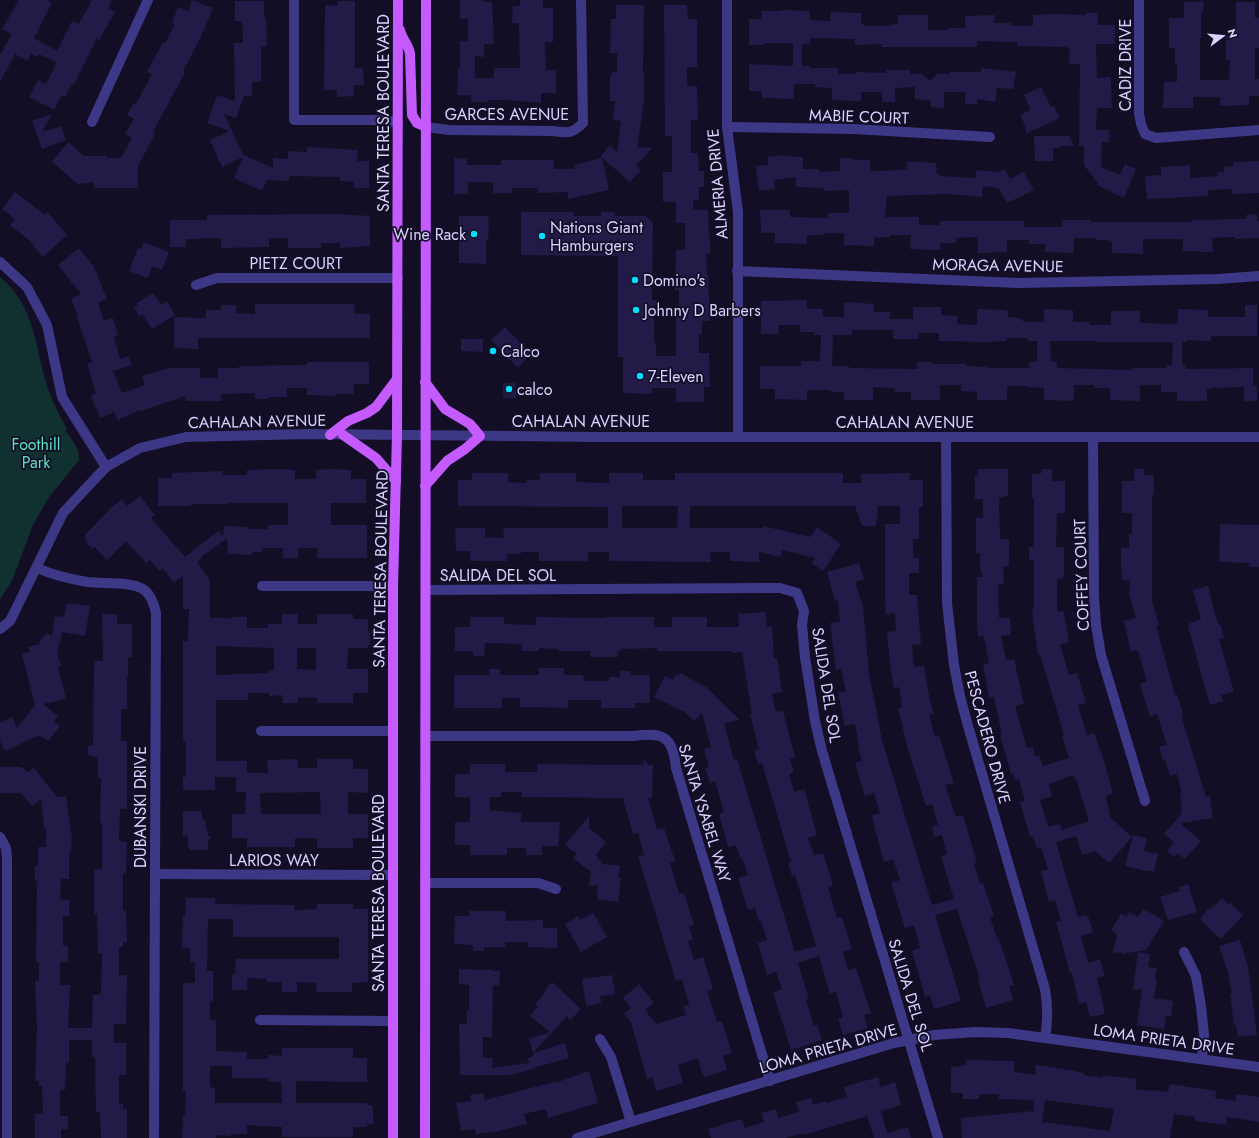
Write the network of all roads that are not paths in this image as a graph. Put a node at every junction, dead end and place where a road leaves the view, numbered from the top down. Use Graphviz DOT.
graph roads {
  1 [pos="148,0"];
  2 [pos="294,0"];
  3 [pos="398,0"];
  4 [pos="426,0"];
  5 [pos="581,0"];
  6 [pos="726,0"];
  7 [pos="1139,0"];
  8 [pos="398,24"];
  9 [pos="92,122"];
  10 [pos="398,122"];
  11 [pos="426,127"];
  12 [pos="727,127"];
  13 [pos="1259,130"];
  14 [pos="990,137"];
  15 [pos="0,262"];
  16 [pos="737,271"];
  17 [pos="1259,276"];
  18 [pos="398,278"];
  19 [pos="196,285"];
  20 [pos="398,379"];
  21 [pos="425,382"];
  22 [pos="330,434"];
  23 [pos="343,435"];
  24 [pos="397,435"];
  25 [pos="425,436"];
  26 [pos="480,436"];
  27 [pos="738,437"];
  28 [pos="946,437"];
  29 [pos="1093,437"];
  30 [pos="1259,437"];
  31 [pos="106,467"];
  32 [pos="396,480"];
  33 [pos="425,486"];
  34 [pos="37,568"];
  35 [pos="262,586"];
  36 [pos="393,586"];
  37 [pos="426,590"];
  38 [pos="0,630"];
  39 [pos="261,731"];
  40 [pos="393,731"];
  41 [pos="425,736"];
  42 [pos="1145,801"];
  43 [pos="0,837"];
  44 [pos="155,874"];
  45 [pos="393,875"];
  46 [pos="425,883"];
  47 [pos="556,889"];
  48 [pos="1184,952"];
  49 [pos="3,978"];
  50 [pos="260,1020"];
  51 [pos="393,1021"];
  52 [pos="1045,1038"];
  53 [pos="600,1039"];
  54 [pos="909,1040"];
  55 [pos="1202,1058"];
  56 [pos="1259,1067"];
  57 [pos="770,1081"];
  58 [pos="631,1122"];
  59 [pos="7,1138"];
  60 [pos="154,1138"];
  61 [pos="393,1138"];
  62 [pos="425,1138"];
  63 [pos="577,1138"];
  64 [pos="938,1138"];
  1 -- 9 [label="street"];
  2 -- 10 [label="street"];
  3 -- 8 [label="main road, SANTA TERESA BOULEVARD"];
  4 -- 11 [label="main road"];
  5 -- 11 [label="street, GARCES AVENUE"];
  6 -- 12 [label="street, ALMERIA DRIVE"];
  7 -- 13 [label="street, CADIZ DRIVE"];
  8 -- 10 [label="main road, SANTA TERESA BOULEVARD"];
  8 -- 11 [label="main road"];
  10 -- 18 [label="main road, SANTA TERESA BOULEVARD"];
  11 -- 21 [label="main road"];
  12 -- 14 [label="street, MABIE COURT"];
  12 -- 16 [label="street, ALMERIA DRIVE"];
  15 -- 31 [label="street"];
  16 -- 17 [label="street, MORAGA AVENUE"];
  16 -- 27 [label="street, ALMERIA DRIVE"];
  18 -- 19 [label="street, PIETZ COURT"];
  18 -- 20 [label="main road, SANTA TERESA BOULEVARD"];
  20 -- 22 [label="main road"];
  20 -- 24 [label="main road, SANTA TERESA BOULEVARD"];
  21 -- 25 [label="main road"];
  21 -- 26 [label="main road"];
  22 -- 23 [label="street, CAHALAN AVENUE"];
  22 -- 31 [label="street, CAHALAN AVENUE"];
  23 -- 24 [label="street, CAHALAN AVENUE"];
  23 -- 32 [label="main road"];
  24 -- 25 [label="street, CAHALAN AVENUE"];
  24 -- 32 [label="main road, SANTA TERESA BOULEVARD"];
  25 -- 26 [label="street, CAHALAN AVENUE"];
  25 -- 33 [label="main road"];
  26 -- 27 [label="street, CAHALAN AVENUE"];
  26 -- 33 [label="main road"];
  27 -- 28 [label="street, CAHALAN AVENUE"];
  28 -- 29 [label="street, CAHALAN AVENUE"];
  28 -- 52 [label="street, PESCADERO DRIVE"];
  29 -- 30 [label="street, CAHALAN AVENUE"];
  29 -- 42 [label="street, COFFEY COURT"];
  31 -- 34 [label="street, CAHALAN AVENUE"];
  32 -- 36 [label="main road, SANTA TERESA BOULEVARD"];
  33 -- 37 [label="main road"];
  34 -- 38 [label="street, CAHALAN AVENUE"];
  34 -- 44 [label="street, DUBANSKI DRIVE"];
  35 -- 36 [label="street"];
  36 -- 40 [label="main road, SANTA TERESA BOULEVARD"];
  37 -- 41 [label="main road"];
  37 -- 54 [label="street, SALIDA DEL SOL"];
  39 -- 40 [label="street"];
  40 -- 45 [label="main road, SANTA TERESA BOULEVARD"];
  41 -- 46 [label="main road"];
  41 -- 57 [label="street, SANTA YSABEL WAY"];
  43 -- 49 [label="street"];
  44 -- 45 [label="street, LARIOS WAY"];
  44 -- 60 [label="street, DUBANSKI DRIVE"];
  45 -- 51 [label="main road, SANTA TERESA BOULEVARD"];
  46 -- 47 [label="street"];
  46 -- 62 [label="main road"];
  48 -- 55 [label="street"];
  49 -- 59 [label="street"];
  50 -- 51 [label="street"];
  51 -- 61 [label="main road, SANTA TERESA BOULEVARD"];
  52 -- 54 [label="street, LOMA PRIETA DRIVE"];
  52 -- 55 [label="street, LOMA PRIETA DRIVE"];
  53 -- 58 [label="street"];
  54 -- 57 [label="street, LOMA PRIETA DRIVE"];
  54 -- 64 [label="street, SALIDA DEL SOL"];
  55 -- 56 [label="street, LOMA PRIETA DRIVE"];
  57 -- 58 [label="street, LOMA PRIETA DRIVE"];
  58 -- 63 [label="street, LOMA PRIETA DRIVE"];
}
